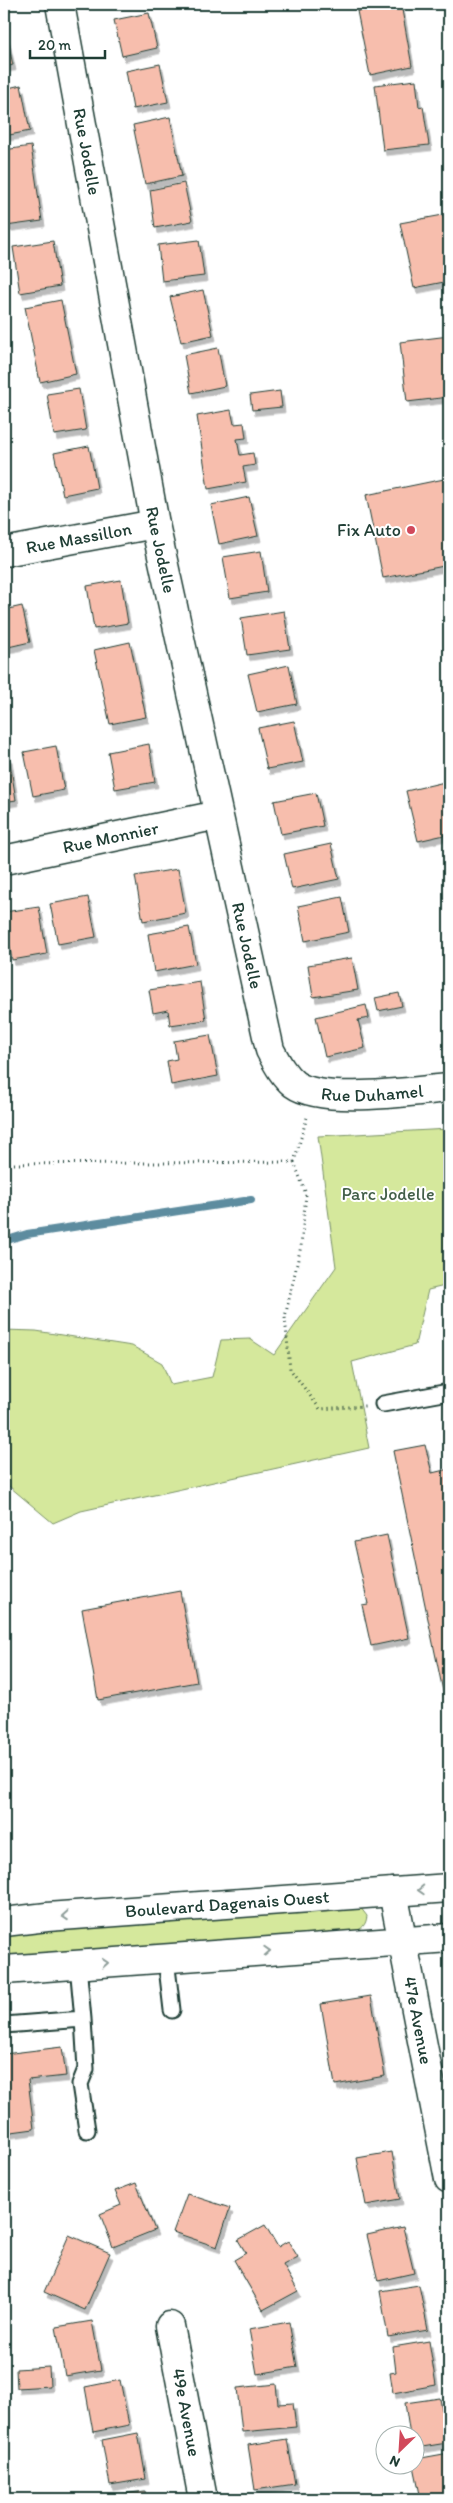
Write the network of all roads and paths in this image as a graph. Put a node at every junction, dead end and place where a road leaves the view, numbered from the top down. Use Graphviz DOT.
graph roads {
  1 [pos="60,4"];
  2 [pos="155,524"];
  3 [pos="4,552"];
  4 [pos="218,815"];
  5 [pos="4,860"];
  6 [pos="449,1088"];
  7 [pos="305,1089"];
  8 [pos="294,1162"];
  9 [pos="4,1164"];
  10 [pos="449,1392"];
  11 [pos="383,1404"];
  12 [pos="449,1888"];
  13 [pos="393,1892"];
  14 [pos="4,1922"];
  15 [pos="449,1938"];
  16 [pos="402,1942"];
  17 [pos="166,1958"];
  18 [pos="78,1965"];
  19 [pos="4,1970"];
  20 [pos="172,2010"];
  21 [pos="83,2019"];
  22 [pos="4,2025"];
  23 [pos="87,2130"];
  24 [pos="449,2179"];
  25 [pos="170,2326"];
  26 [pos="203,2499"];
  1 -- 2 [label="street, Rue Jodelle"];
  2 -- 3 [label="street, Rue Massillon"];
  2 -- 4 [label="street, Rue Jodelle"];
  4 -- 5 [label="street, Rue Monnier"];
  4 -- 7 [label="street, Rue Jodelle"];
  6 -- 7 [label="street, Rue Duhamel"];
  7 -- 8 [label="path"];
  8 -- 9 [label="path"];
  8 -- 11 [label="path"];
  10 -- 11 [label="lane"];
  12 -- 13 [label="street, Boulevard Dagenais Ouest, one-way"];
  13 -- 14 [label="street, Boulevard Dagenais Ouest, one-way"];
  13 -- 16 [label="street, 47e Avenue"];
  15 -- 16 [label="street"];
  17 -- 16 [label="street, one-way"];
  16 -- 24 [label="street, 47e Avenue"];
  18 -- 17 [label="street, one-way"];
  17 -- 20 [label="lane"];
  18 -- 19 [label="street"];
  18 -- 21 [label="lane"];
  21 -- 22 [label="lane"];
  21 -- 23 [label="lane"];
  25 -- 26 [label="street, 49e Avenue"];
}
